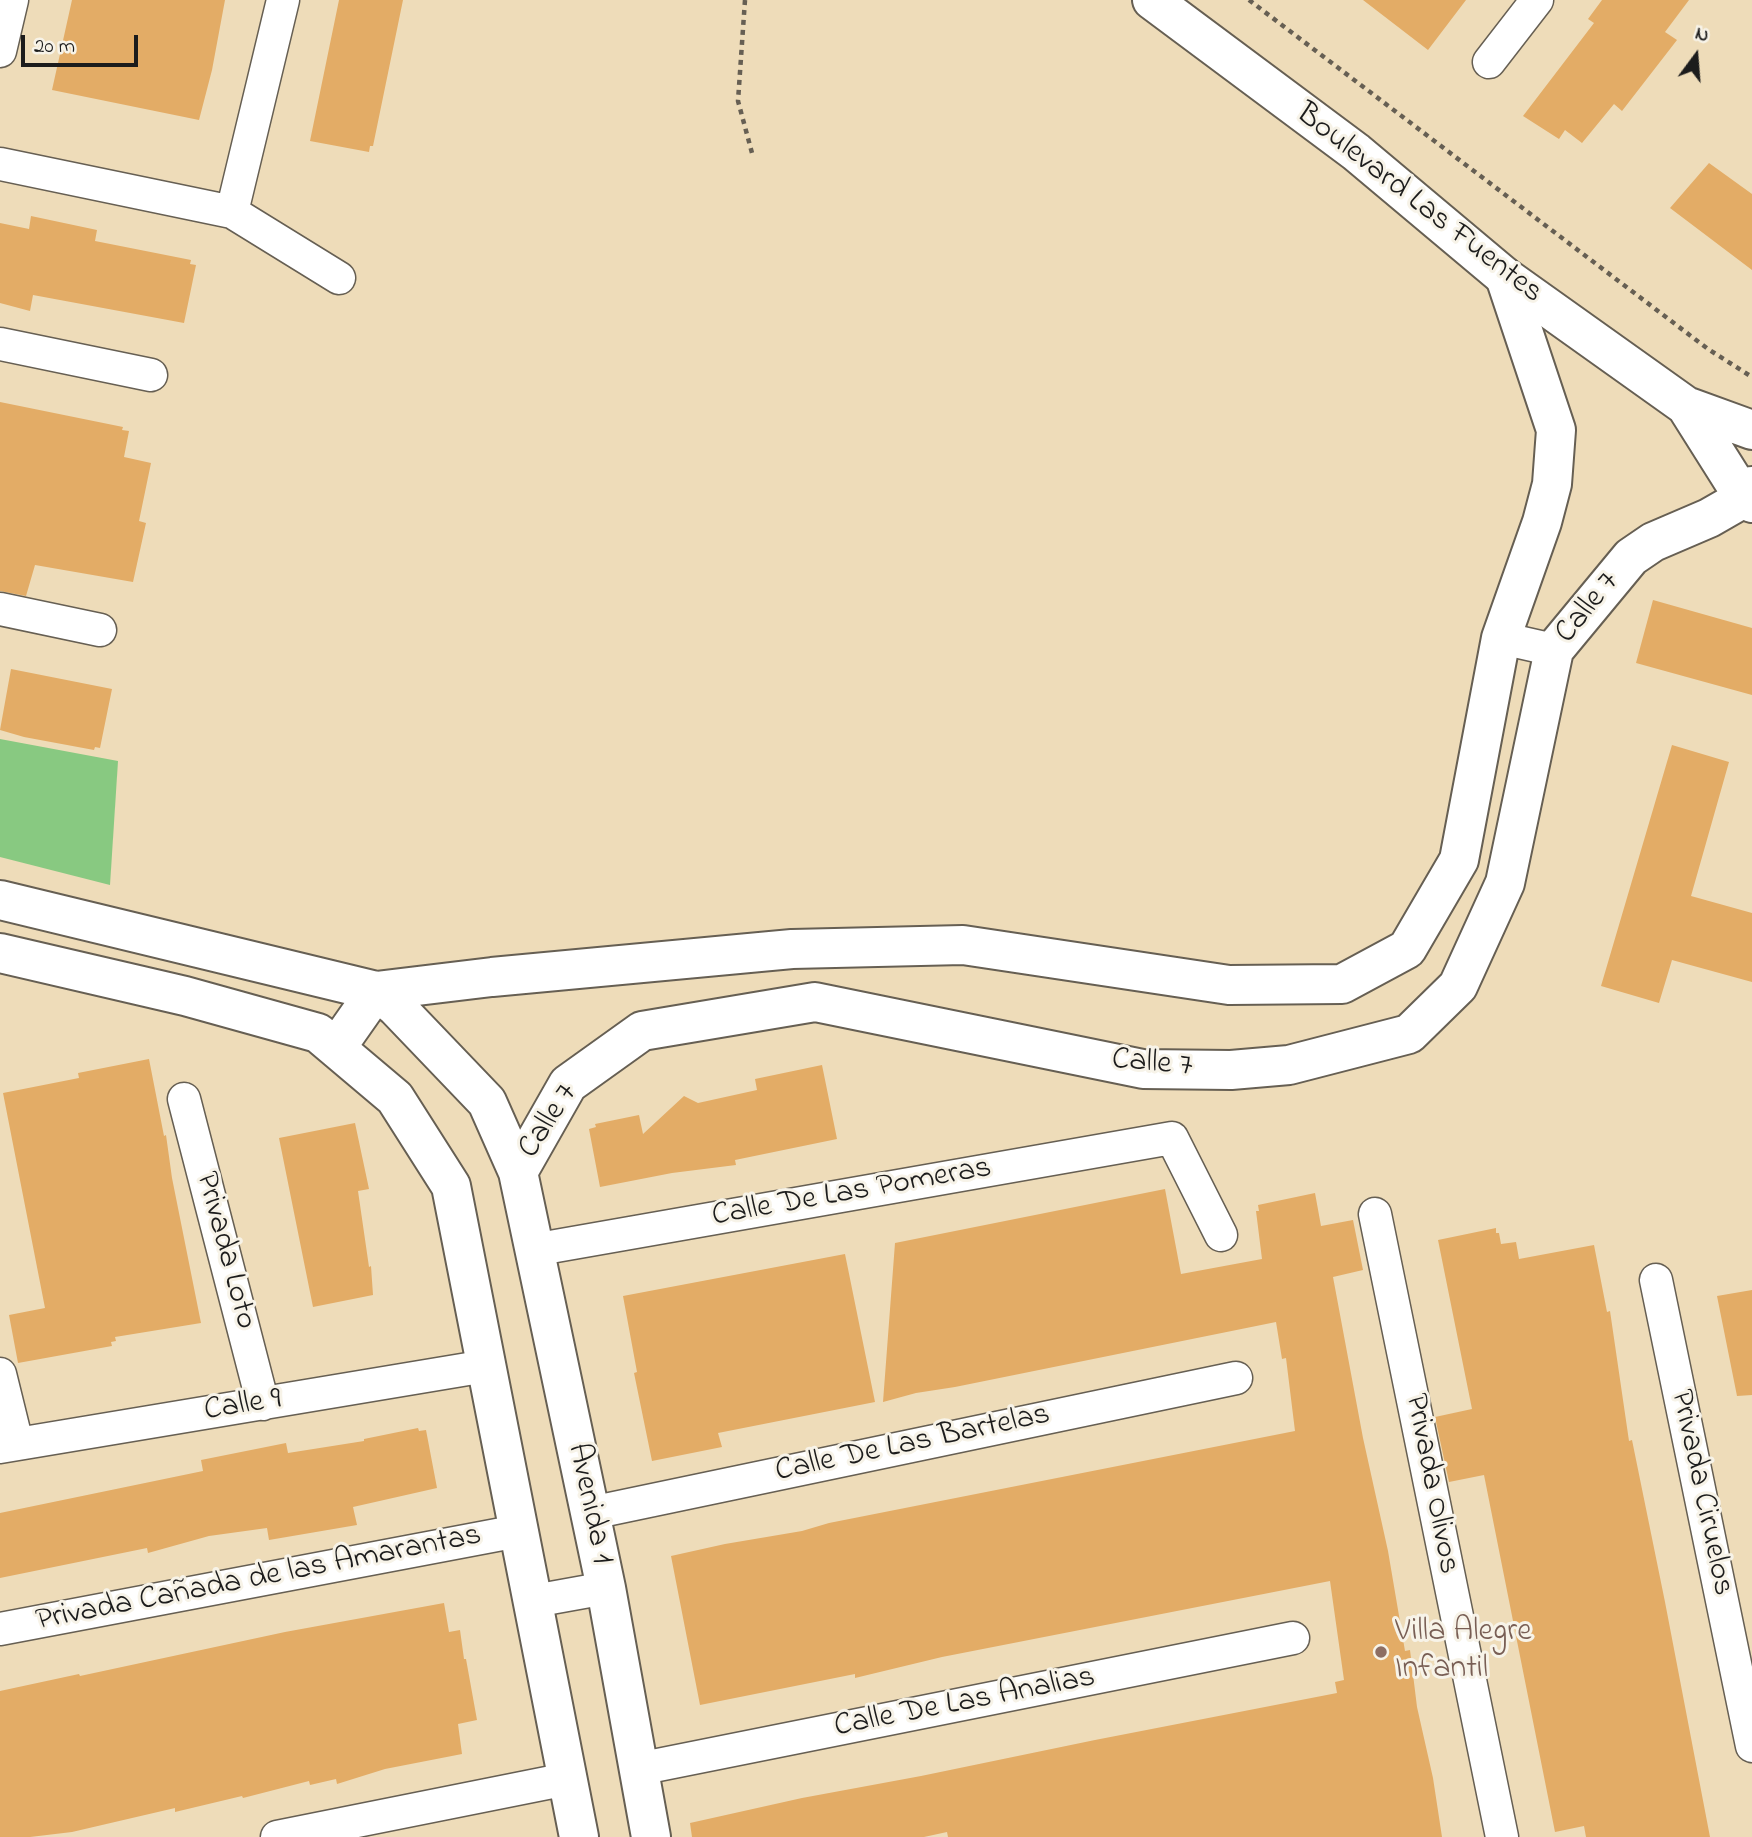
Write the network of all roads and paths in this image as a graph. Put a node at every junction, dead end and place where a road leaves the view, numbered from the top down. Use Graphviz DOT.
graph roads {
  1 [pos="12,0"];
  2 [pos="283,0"];
  3 [pos="745,0"];
  4 [pos="1152,0"];
  5 [pos="1250,0"];
  6 [pos="1537,0"];
  7 [pos="0,51"];
  8 [pos="1489,62"];
  9 [pos="752,153"];
  10 [pos="0,164"];
  11 [pos="232,212"];
  12 [pos="1505,277"];
  13 [pos="339,278"];
  14 [pos="0,344"];
  15 [pos="151,375"];
  16 [pos="1752,377"];
  17 [pos="1686,406"];
  18 [pos="1752,429"];
  19 [pos="1749,495"];
  20 [pos="0,609"];
  21 [pos="100,630"];
  22 [pos="1501,638"];
  23 [pos="1554,650"];
  24 [pos="0,900"];
  25 [pos="0,953"];
  26 [pos="376,991"];
  27 [pos="336,1048"];
  28 [pos="184,1099"];
  29 [pos="518,1172"];
  30 [pos="1375,1214"];
  31 [pos="1221,1235"];
  32 [pos="533,1250"];
  33 [pos="1656,1280"];
  34 [pos="485,1366"];
  35 [pos="0,1374"];
  36 [pos="1236,1378"];
  37 [pos="263,1404"];
  38 [pos="8,1445"];
  39 [pos="591,1513"];
  40 [pos="518,1531"];
  41 [pos="606,1588"];
  42 [pos="534,1601"];
  43 [pos="0,1629"];
  44 [pos="1293,1638"];
  45 [pos="1752,1746"];
  46 [pos="638,1769"];
  47 [pos="567,1779"];
  48 [pos="277,1837"];
  49 [pos="579,1837"];
  50 [pos="651,1837"];
  51 [pos="1502,1837"];
  1 -- 7 [label="street"];
  2 -- 11 [label="street"];
  3 -- 9 [label="path"];
  4 -- 12 [label="street, Boulevard Las Fuentes"];
  5 -- 16 [label="path"];
  6 -- 8 [label="street"];
  10 -- 11 [label="street"];
  11 -- 13 [label="street"];
  12 -- 17 [label="street, Boulevard Las Fuentes"];
  12 -- 22 [label="street, Calle 7"];
  14 -- 15 [label="street"];
  17 -- 18 [label="street"];
  17 -- 19 [label="street"];
  19 -- 23 [label="street, Calle 7"];
  20 -- 21 [label="street"];
  22 -- 23 [label="street"];
  22 -- 26 [label="street, Calle 7"];
  23 -- 29 [label="street, Calle 7"];
  24 -- 26 [label="street, Calle 7"];
  25 -- 27 [label="street"];
  26 -- 27 [label="street"];
  26 -- 29 [label="street, Calle 7"];
  27 -- 34 [label="street"];
  28 -- 37 [label="street, Privada Loto"];
  29 -- 32 [label="street, Avenida 1"];
  30 -- 51 [label="street, Privada Olivos"];
  31 -- 32 [label="street, Calle De Las Pomeras"];
  32 -- 39 [label="street, Avenida 1"];
  33 -- 45 [label="street, Privada Ciruelos"];
  34 -- 37 [label="street, Calle 9"];
  34 -- 40 [label="street"];
  35 -- 38 [label="street"];
  36 -- 39 [label="street, Calle De Las Bartelas"];
  37 -- 38 [label="street, Calle 9"];
  39 -- 41 [label="street, Avenida 1"];
  40 -- 42 [label="street"];
  40 -- 43 [label="street, Privada Cañada de las Amarantas"];
  41 -- 42 [label="street"];
  41 -- 46 [label="street, Avenida 1"];
  42 -- 47 [label="street"];
  44 -- 46 [label="street, Calle De Las Analias"];
  46 -- 50 [label="street, Avenida 1"];
  47 -- 48 [label="street"];
  47 -- 49 [label="street"];
}
